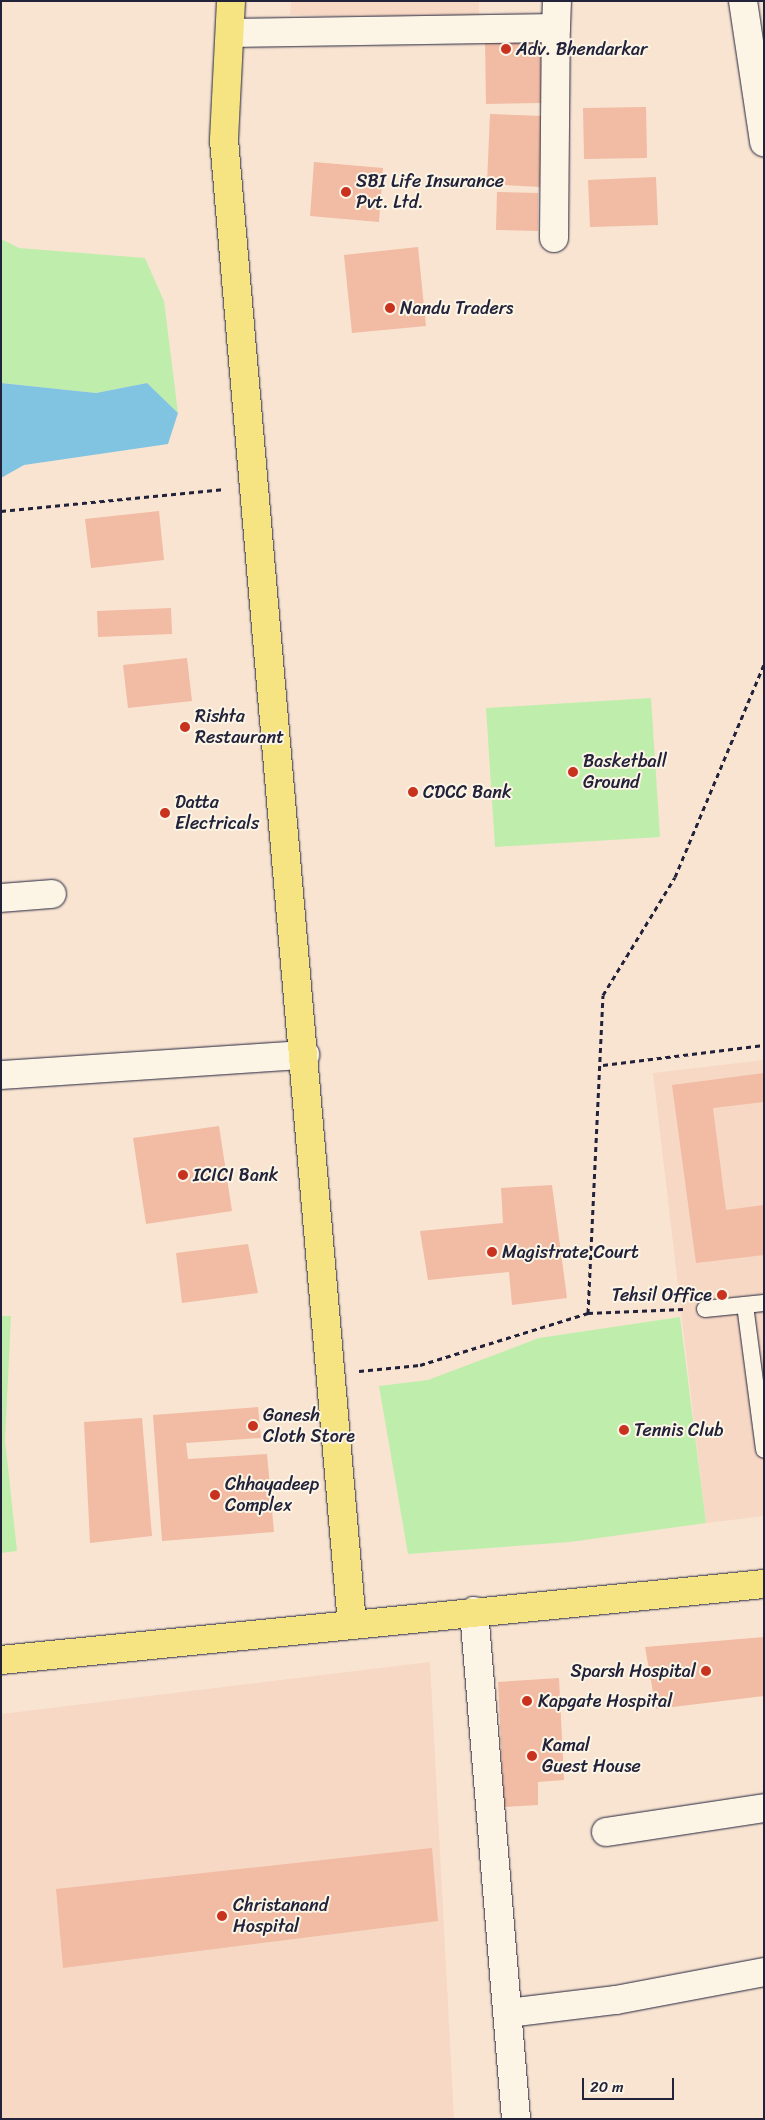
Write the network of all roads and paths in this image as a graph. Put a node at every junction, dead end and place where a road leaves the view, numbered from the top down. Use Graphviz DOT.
graph roads {
  1 [pos="231,1"];
  2 [pos="557,1"];
  3 [pos="743,1"];
  4 [pos="556,28"];
  5 [pos="230,33"];
  6 [pos="764,142"];
  7 [pos="554,238"];
  8 [pos="256,487"];
  9 [pos="1,511"];
  10 [pos="764,664"];
  11 [pos="52,894"];
  12 [pos="1,898"];
  13 [pos="764,1046"];
  14 [pos="304,1056"];
  15 [pos="603,1065"];
  16 [pos="1,1075"];
  17 [pos="764,1303"];
  18 [pos="745,1305"];
  19 [pos="705,1309"];
  20 [pos="588,1313"];
  21 [pos="331,1374"];
  22 [pos="764,1450"];
  23 [pos="764,1584"];
  24 [pos="474,1611"];
  25 [pos="352,1623"];
  26 [pos="1,1660"];
  27 [pos="764,1808"];
  28 [pos="606,1832"];
  29 [pos="764,1972"];
  30 [pos="508,2013"];
  31 [pos="516,2119"];
  1 -- 5 [label="highway"];
  2 -- 4 [label="street"];
  3 -- 6 [label="street"];
  4 -- 5 [label="street"];
  4 -- 7 [label="street"];
  5 -- 8 [label="highway"];
  8 -- 9 [label="path"];
  8 -- 14 [label="highway"];
  10 -- 15 [label="path"];
  11 -- 12 [label="street"];
  13 -- 15 [label="path"];
  14 -- 16 [label="street"];
  14 -- 21 [label="highway"];
  15 -- 20 [label="path"];
  17 -- 18 [label="lane"];
  18 -- 19 [label="lane"];
  18 -- 22 [label="lane"];
  19 -- 20 [label="path"];
  20 -- 21 [label="path"];
  21 -- 25 [label="highway"];
  23 -- 24 [label="highway"];
  24 -- 25 [label="highway"];
  24 -- 30 [label="street"];
  25 -- 26 [label="highway"];
  27 -- 28 [label="street"];
  29 -- 30 [label="street"];
  30 -- 31 [label="street"];
}
